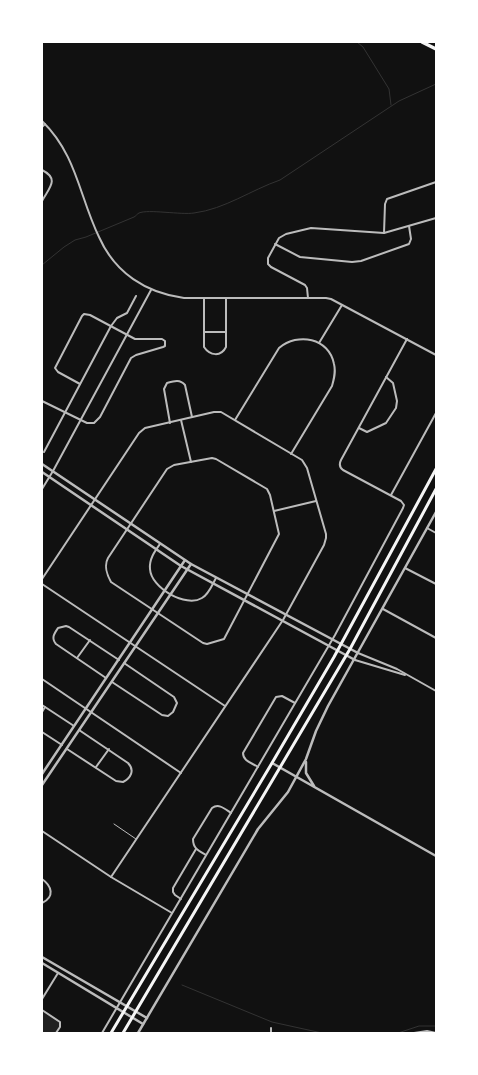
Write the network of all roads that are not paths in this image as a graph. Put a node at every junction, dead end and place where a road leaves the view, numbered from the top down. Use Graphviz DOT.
graph roads {
  1 [pos="422,42"];
  2 [pos="436,49"];
  3 [pos="42,121"];
  4 [pos="45,124"];
  5 [pos="42,127"];
  6 [pos="42,170"];
  7 [pos="436,182"];
  8 [pos="42,201"];
  9 [pos="436,218"];
  10 [pos="408,226"];
  11 [pos="384,233"];
  12 [pos="275,244"];
  13 [pos="151,290"];
  14 [pos="136,296"];
  15 [pos="204,298"];
  16 [pos="226,298"];
  17 [pos="308,298"];
  18 [pos="342,304"];
  19 [pos="110,326"];
  20 [pos="204,332"];
  21 [pos="226,332"];
  22 [pos="127,334"];
  23 [pos="407,339"];
  24 [pos="319,343"];
  25 [pos="436,355"];
  26 [pos="386,377"];
  27 [pos="80,384"];
  28 [pos="42,401"];
  29 [pos="65,412"];
  30 [pos="436,413"];
  31 [pos="192,417"];
  32 [pos="80,420"];
  33 [pos="182,420"];
  34 [pos="235,420"];
  35 [pos="170,422"];
  36 [pos="359,428"];
  37 [pos="44,452"];
  38 [pos="291,454"];
  39 [pos="191,462"];
  40 [pos="42,464"];
  41 [pos="436,469"];
  42 [pos="54,471"];
  43 [pos="42,472"];
  44 [pos="50,477"];
  45 [pos="42,489"];
  46 [pos="436,489"];
  47 [pos="391,495"];
  48 [pos="95,500"];
  49 [pos="316,501"];
  50 [pos="92,505"];
  51 [pos="274,511"];
  52 [pos="436,512"];
  53 [pos="131,524"];
  54 [pos="428,528"];
  55 [pos="127,530"];
  56 [pos="436,532"];
  57 [pos="160,544"];
  58 [pos="156,550"];
  59 [pos="185,560"];
  60 [pos="191,564"];
  61 [pos="181,566"];
  62 [pos="405,568"];
  63 [pos="187,570"];
  64 [pos="216,578"];
  65 [pos="42,580"];
  66 [pos="42,584"];
  67 [pos="213,584"];
  68 [pos="436,584"];
  69 [pos="165,590"];
  70 [pos="170,594"];
  71 [pos="248,594"];
  72 [pos="245,600"];
  73 [pos="153,609"];
  74 [pos="383,609"];
  75 [pos="158,613"];
  76 [pos="286,614"];
  77 [pos="283,620"];
  78 [pos="436,638"];
  79 [pos="332,639"];
  80 [pos="90,640"];
  81 [pos="131,642"];
  82 [pos="341,644"];
  83 [pos="328,645"];
  84 [pos="135,646"];
  85 [pos="350,649"];
  86 [pos="338,650"];
  87 [pos="358,653"];
  88 [pos="346,655"];
  89 [pos="77,658"];
  90 [pos="119,660"];
  91 [pos="355,660"];
  92 [pos="124,663"];
  93 [pos="410,677"];
  94 [pos="106,678"];
  95 [pos="42,679"];
  96 [pos="112,682"];
  97 [pos="436,690"];
  98 [pos="295,703"];
  99 [pos="42,705"];
  100 [pos="225,706"];
  101 [pos="45,707"];
  102 [pos="86,708"];
  103 [pos="42,712"];
  104 [pos="91,712"];
  105 [pos="74,726"];
  106 [pos="79,730"];
  107 [pos="42,732"];
  108 [pos="62,745"];
  109 [pos="67,749"];
  110 [pos="109,749"];
  111 [pos="306,759"];
  112 [pos="272,763"];
  113 [pos="96,767"];
  114 [pos="258,767"];
  115 [pos="281,768"];
  116 [pos="181,773"];
  117 [pos="42,774"];
  118 [pos="296,777"];
  119 [pos="43,780"];
  120 [pos="42,785"];
  121 [pos="315,788"];
  122 [pos="231,813"];
  123 [pos="114,824"];
  124 [pos="42,831"];
  125 [pos="136,839"];
  126 [pos="196,849"];
  127 [pos="206,855"];
  128 [pos="436,856"];
  129 [pos="111,877"];
  130 [pos="42,879"];
  131 [pos="181,899"];
  132 [pos="42,903"];
  133 [pos="172,913"];
  134 [pos="42,957"];
  135 [pos="42,963"];
  136 [pos="58,973"];
  137 [pos="42,999"];
  138 [pos="120,1002"];
  139 [pos="127,1006"];
  140 [pos="116,1009"];
  141 [pos="42,1010"];
  142 [pos="136,1011"];
  143 [pos="123,1013"];
  144 [pos="132,1018"];
  145 [pos="147,1018"];
  146 [pos="143,1024"];
  147 [pos="272,1028"];
  148 [pos="56,1033"];
  149 [pos="102,1033"];
  150 [pos="111,1033"];
  151 [pos="123,1033"];
  152 [pos="138,1033"];
  153 [pos="271,1033"];
  154 [pos="414,1033"];
  155 [pos="436,1033"];
  1 -- 2 [label="highway"];
  3 -- 4 [label="street"];
  4 -- 5 [label="street"];
  4 -- 13 [label="street"];
  6 -- 8 [label="street"];
  7 -- 11 [label="street"];
  9 -- 10 [label="street"];
  10 -- 11 [label="street"];
  10 -- 12 [label="street"];
  11 -- 12 [label="street"];
  12 -- 17 [label="street"];
  13 -- 15 [label="street"];
  13 -- 22 [label="street"];
  14 -- 19 [label="street"];
  15 -- 16 [label="street"];
  15 -- 20 [label="street"];
  16 -- 17 [label="street"];
  16 -- 21 [label="street"];
  17 -- 18 [label="street"];
  18 -- 23 [label="street"];
  18 -- 24 [label="street"];
  19 -- 22 [label="street"];
  19 -- 27 [label="street"];
  19 -- 27 [label="street"];
  20 -- 21 [label="street"];
  20 -- 21 [label="street"];
  22 -- 32 [label="street"];
  22 -- 32 [label="street"];
  23 -- 25 [label="street"];
  23 -- 26 [label="street"];
  24 -- 34 [label="street"];
  24 -- 38 [label="street"];
  26 -- 36 [label="street"];
  26 -- 36 [label="street"];
  27 -- 29 [label="street"];
  28 -- 29 [label="street"];
  29 -- 32 [label="street"];
  29 -- 37 [label="street"];
  30 -- 47 [label="street"];
  31 -- 33 [label="street"];
  31 -- 34 [label="street"];
  31 -- 35 [label="street"];
  32 -- 42 [label="street"];
  33 -- 35 [label="street"];
  33 -- 39 [label="street"];
  34 -- 38 [label="street"];
  35 -- 48 [label="street"];
  36 -- 47 [label="street"];
  38 -- 49 [label="street"];
  39 -- 51 [label="street"];
  39 -- 53 [label="street"];
  40 -- 42 [label="street"];
  41 -- 82 [label="main road"];
  42 -- 44 [label="street"];
  42 -- 48 [label="street"];
  43 -- 44 [label="street"];
  44 -- 45 [label="street"];
  44 -- 50 [label="street"];
  46 -- 85 [label="main road"];
  47 -- 79 [label="street"];
  48 -- 50 [label="street"];
  48 -- 53 [label="street"];
  49 -- 51 [label="street"];
  49 -- 76 [label="street"];
  50 -- 55 [label="street"];
  50 -- 65 [label="street"];
  51 -- 71 [label="street"];
  52 -- 54 [label="street"];
  53 -- 55 [label="street"];
  53 -- 57 [label="street"];
  54 -- 56 [label="street"];
  54 -- 62 [label="street"];
  55 -- 58 [label="street"];
  55 -- 73 [label="street"];
  57 -- 58 [label="street"];
  57 -- 59 [label="street"];
  58 -- 61 [label="street"];
  58 -- 69 [label="street"];
  59 -- 60 [label="street"];
  59 -- 61 [label="street"];
  60 -- 63 [label="street"];
  60 -- 64 [label="street"];
  61 -- 63 [label="street"];
  61 -- 69 [label="street"];
  62 -- 68 [label="street"];
  62 -- 74 [label="street"];
  63 -- 67 [label="street"];
  63 -- 70 [label="street"];
  64 -- 67 [label="street"];
  64 -- 71 [label="street"];
  66 -- 81 [label="street"];
  67 -- 70 [label="street"];
  67 -- 72 [label="street"];
  69 -- 70 [label="street"];
  69 -- 73 [label="street"];
  70 -- 75 [label="street"];
  71 -- 72 [label="street"];
  71 -- 76 [label="street"];
  72 -- 75 [label="street"];
  72 -- 77 [label="street"];
  73 -- 75 [label="street"];
  73 -- 81 [label="street"];
  74 -- 78 [label="street"];
  74 -- 87 [label="street"];
  75 -- 84 [label="street"];
  76 -- 77 [label="street"];
  76 -- 79 [label="street"];
  77 -- 83 [label="street"];
  77 -- 100 [label="street"];
  79 -- 82 [label="street"];
  79 -- 83 [label="street"];
  80 -- 89 [label="street"];
  80 -- 89 [label="street"];
  80 -- 90 [label="street"];
  81 -- 84 [label="street"];
  81 -- 90 [label="street"];
  82 -- 85 [label="street"];
  82 -- 86 [label="main road"];
  83 -- 86 [label="street"];
  83 -- 98 [label="street"];
  84 -- 92 [label="street"];
  84 -- 100 [label="street"];
  85 -- 87 [label="street"];
  85 -- 88 [label="main road"];
  86 -- 88 [label="street"];
  86 -- 112 [label="main road"];
  87 -- 91 [label="street"];
  87 -- 93 [label="street"];
  88 -- 91 [label="street"];
  88 -- 115 [label="main road"];
  89 -- 94 [label="street"];
  90 -- 94 [label="street"];
  91 -- 93 [label="street"];
  91 -- 111 [label="street"];
  92 -- 96 [label="street"];
  92 -- 96 [label="street"];
  93 -- 97 [label="street"];
  94 -- 102 [label="street"];
  95 -- 102 [label="street"];
  96 -- 104 [label="street"];
  98 -- 114 [label="street"];
  98 -- 114 [label="street"];
  99 -- 101 [label="street"];
  100 -- 116 [label="street"];
  101 -- 103 [label="street"];
  101 -- 105 [label="street"];
  102 -- 104 [label="street"];
  102 -- 105 [label="street"];
  104 -- 106 [label="street"];
  104 -- 116 [label="street"];
  105 -- 108 [label="street"];
  106 -- 109 [label="street"];
  106 -- 110 [label="street"];
  107 -- 108 [label="street"];
  108 -- 117 [label="street"];
  109 -- 113 [label="street"];
  109 -- 119 [label="street"];
  110 -- 113 [label="street"];
  110 -- 113 [label="street"];
  111 -- 118 [label="street"];
  111 -- 121 [label="street"];
  112 -- 115 [label="street"];
  112 -- 139 [label="main road"];
  114 -- 122 [label="street"];
  115 -- 118 [label="street"];
  115 -- 142 [label="main road"];
  116 -- 125 [label="street"];
  118 -- 121 [label="street"];
  118 -- 145 [label="street"];
  119 -- 120 [label="street"];
  121 -- 128 [label="street"];
  122 -- 126 [label="street"];
  122 -- 127 [label="street"];
  123 -- 125 [label="lane"];
  124 -- 129 [label="street"];
  125 -- 129 [label="street"];
  126 -- 127 [label="street"];
  126 -- 131 [label="street"];
  127 -- 131 [label="street"];
  129 -- 133 [label="street"];
  130 -- 132 [label="street"];
  131 -- 133 [label="street"];
  133 -- 138 [label="street"];
  134 -- 138 [label="street"];
  135 -- 136 [label="street"];
  136 -- 137 [label="street"];
  136 -- 140 [label="street"];
  138 -- 139 [label="street"];
  138 -- 140 [label="street"];
  139 -- 142 [label="street"];
  139 -- 143 [label="main road"];
  140 -- 143 [label="street"];
  140 -- 149 [label="street"];
  141 -- 148 [label="street"];
  142 -- 144 [label="main road"];
  142 -- 145 [label="street"];
  143 -- 144 [label="street"];
  143 -- 150 [label="main road"];
  144 -- 146 [label="street"];
  144 -- 151 [label="main road"];
  145 -- 146 [label="street"];
  146 -- 152 [label="street"];
  147 -- 153 [label="street"];
  154 -- 155 [label="street"];
}
